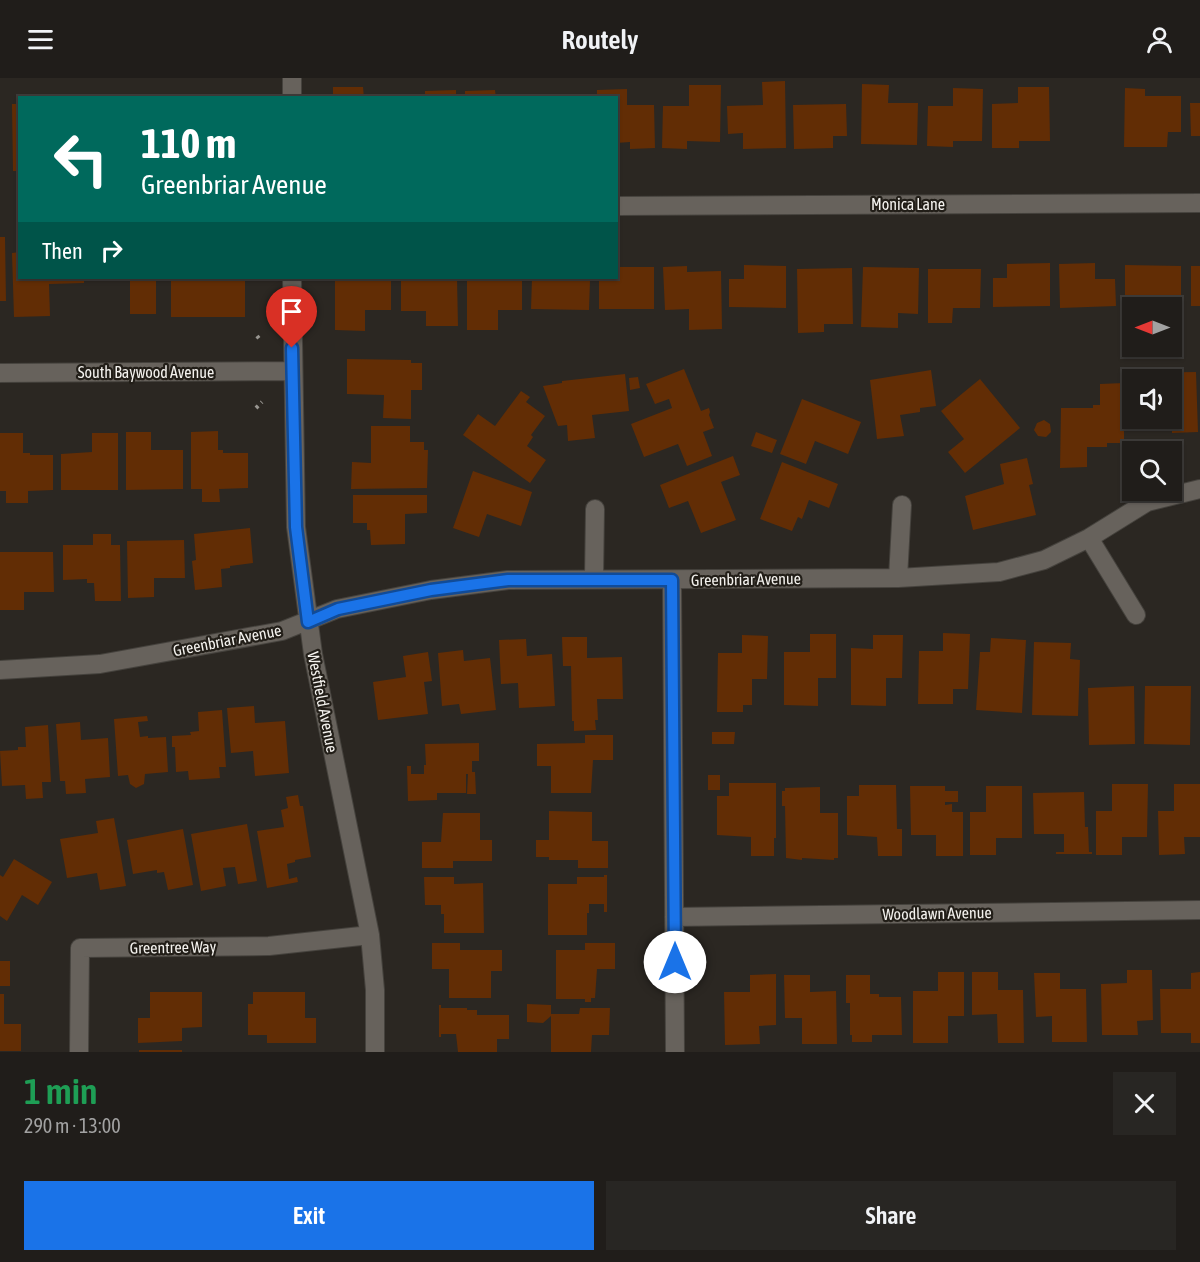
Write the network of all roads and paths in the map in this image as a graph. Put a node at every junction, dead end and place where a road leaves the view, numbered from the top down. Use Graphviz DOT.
graph roads {
  1 [pos="292,78"];
  2 [pos="292,96"];
  3 [pos="1200,203"];
  4 [pos="618,206"];
  5 [pos="292,279"];
  6 [pos="257,336"];
  7 [pos="261,341"];
  8 [pos="292,371"];
  9 [pos="0,373"];
  10 [pos="262,402"];
  11 [pos="256,408"];
  12 [pos="1200,489"];
  13 [pos="902,505"];
  14 [pos="595,509"];
  15 [pos="1089,538"];
  16 [pos="898,578"];
  17 [pos="594,579"];
  18 [pos="672,580"];
  19 [pos="1136,615"];
  20 [pos="308,622"];
  21 [pos="0,670"];
  22 [pos="1200,909"];
  23 [pos="674,917"];
  24 [pos="370,934"];
  25 [pos="79,1052"];
  26 [pos="375,1052"];
  27 [pos="675,1052"];
  1 -- 2 [label="street"];
  3 -- 4 [label="street, Monica Lane"];
  5 -- 8 [label="street, Westfield Avenue"];
  6 -- 7 [label="path"];
  8 -- 9 [label="street, South Baywood Avenue"];
  8 -- 20 [label="street, Westfield Avenue"];
  10 -- 11 [label="path"];
  12 -- 15 [label="street, Greenbriar Avenue"];
  13 -- 16 [label="street"];
  14 -- 17 [label="street"];
  15 -- 16 [label="street, Greenbriar Avenue"];
  15 -- 19 [label="street"];
  16 -- 18 [label="street, Greenbriar Avenue"];
  17 -- 18 [label="street, Greenbriar Avenue"];
  17 -- 20 [label="street, Greenbriar Avenue"];
  18 -- 23 [label="street"];
  20 -- 21 [label="street, Greenbriar Avenue"];
  20 -- 24 [label="street, Westfield Avenue"];
  22 -- 23 [label="street, Woodlawn Avenue"];
  23 -- 27 [label="street"];
  24 -- 25 [label="street, Greentree Way"];
  24 -- 26 [label="street, Westfield Avenue"];
}
